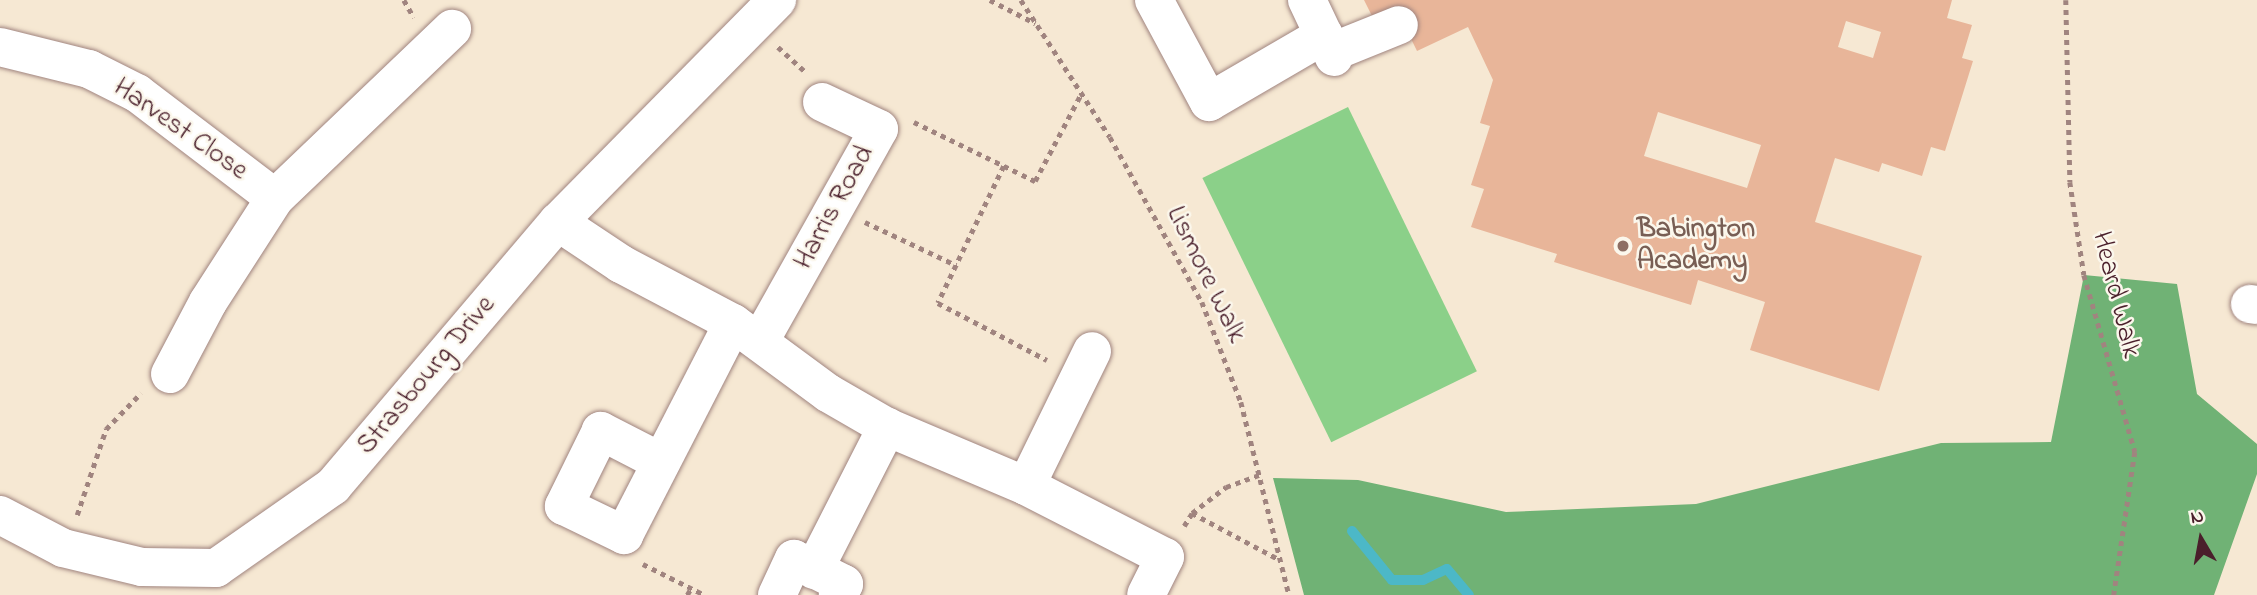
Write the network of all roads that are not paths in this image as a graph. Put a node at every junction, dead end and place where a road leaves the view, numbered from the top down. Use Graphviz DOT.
graph roads {
  1 [pos="777,0"];
  2 [pos="1154,0"];
  3 [pos="1307,0"];
  4 [pos="1399,25"];
  5 [pos="452,29"];
  6 [pos="0,47"];
  7 [pos="1330,49"];
  8 [pos="822,102"];
  9 [pos="275,198"];
  10 [pos="558,222"];
  11 [pos="746,332"];
  12 [pos="1085,364"];
  13 [pos="170,374"];
  14 [pos="887,427"];
  15 [pos="661,462"];
  16 [pos="1026,486"];
  17 [pos="0,515"];
  18 [pos="219,581"];
  19 [pos="826,582"];
  20 [pos="777,595"];
  21 [pos="1146,595"];
  1 -- 10 [label="street, Strasbourg Drive"];
  2 -- 7 [label="street"];
  3 -- 7 [label="street"];
  4 -- 7 [label="street"];
  5 -- 9 [label="street, Harvest Close"];
  6 -- 9 [label="street, Harvest Close"];
  8 -- 11 [label="street, Harris Road"];
  9 -- 13 [label="street, Harvest Close"];
  10 -- 11 [label="street"];
  10 -- 18 [label="street, Strasbourg Drive"];
  11 -- 14 [label="street"];
  11 -- 15 [label="street, Harris Road"];
  12 -- 16 [label="street"];
  14 -- 16 [label="street"];
  14 -- 19 [label="street"];
  15 -- 15 [label="street, Harris Road"];
  16 -- 21 [label="street"];
  17 -- 18 [label="street, Strasbourg Drive"];
  19 -- 20 [label="street"];
}
